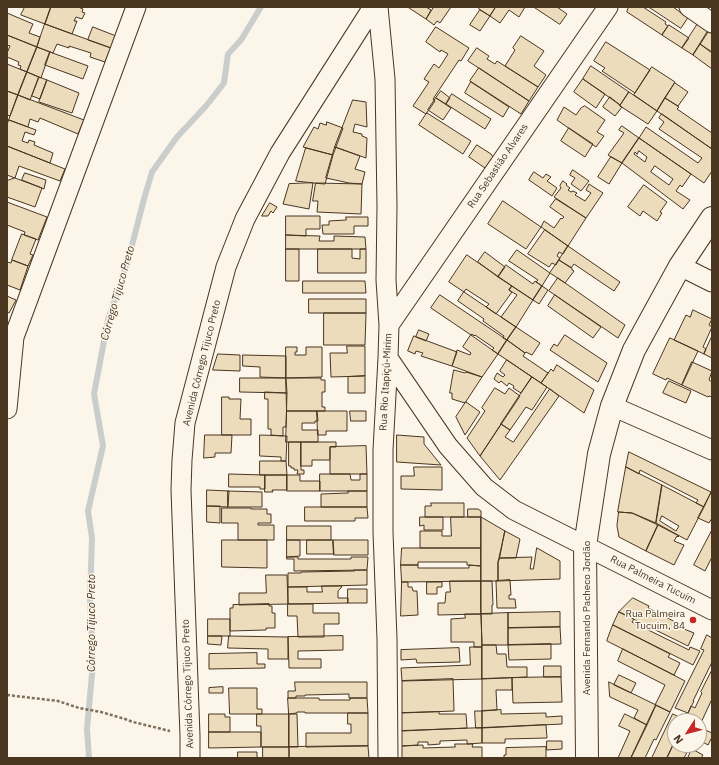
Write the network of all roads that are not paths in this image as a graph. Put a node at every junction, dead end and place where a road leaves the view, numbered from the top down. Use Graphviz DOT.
graph roads {
  1 [pos="136,7"];
  2 [pos="373,7"];
  3 [pos="378,7"];
  4 [pos="608,7"];
  5 [pos="689,7"];
  6 [pos="712,23"];
  7 [pos="712,218"];
  8 [pos="680,266"];
  9 [pos="712,282"];
  10 [pos="389,326"];
  11 [pos="10,338"];
  12 [pos="388,358"];
  13 [pos="612,406"];
  14 [pos="7,409"];
  15 [pos="712,450"];
  16 [pos="585,546"];
  17 [pos="712,610"];
  18 [pos="190,758"];
  19 [pos="388,758"];
  20 [pos="588,758"];
  1 -- 11 [label="street"];
  2 -- 18 [label="street, Avenida Córrego Tijuco Preto"];
  3 -- 10 [label="street, Rua Rio Itapiçú-Mirim"];
  4 -- 10 [label="street, Rua Sebastião Alvares"];
  5 -- 6 [label="street"];
  7 -- 8 [label="street, Avenida Fernando Pacheco Jordão"];
  8 -- 9 [label="street"];
  8 -- 13 [label="street, Avenida Fernando Pacheco Jordão"];
  10 -- 12 [label="street, Rua Rio Itapiçú-Mirim"];
  11 -- 14 [label="street"];
  12 -- 16 [label="street, Rua Palmeira Tucuim"];
  12 -- 19 [label="street, Rua Rio Itapiçú-Mirim"];
  13 -- 15 [label="street"];
  13 -- 16 [label="street, Avenida Fernando Pacheco Jordão"];
  16 -- 17 [label="street, Rua Palmeira Tucuim"];
  16 -- 20 [label="street, Avenida Fernando Pacheco Jordão"];
}
